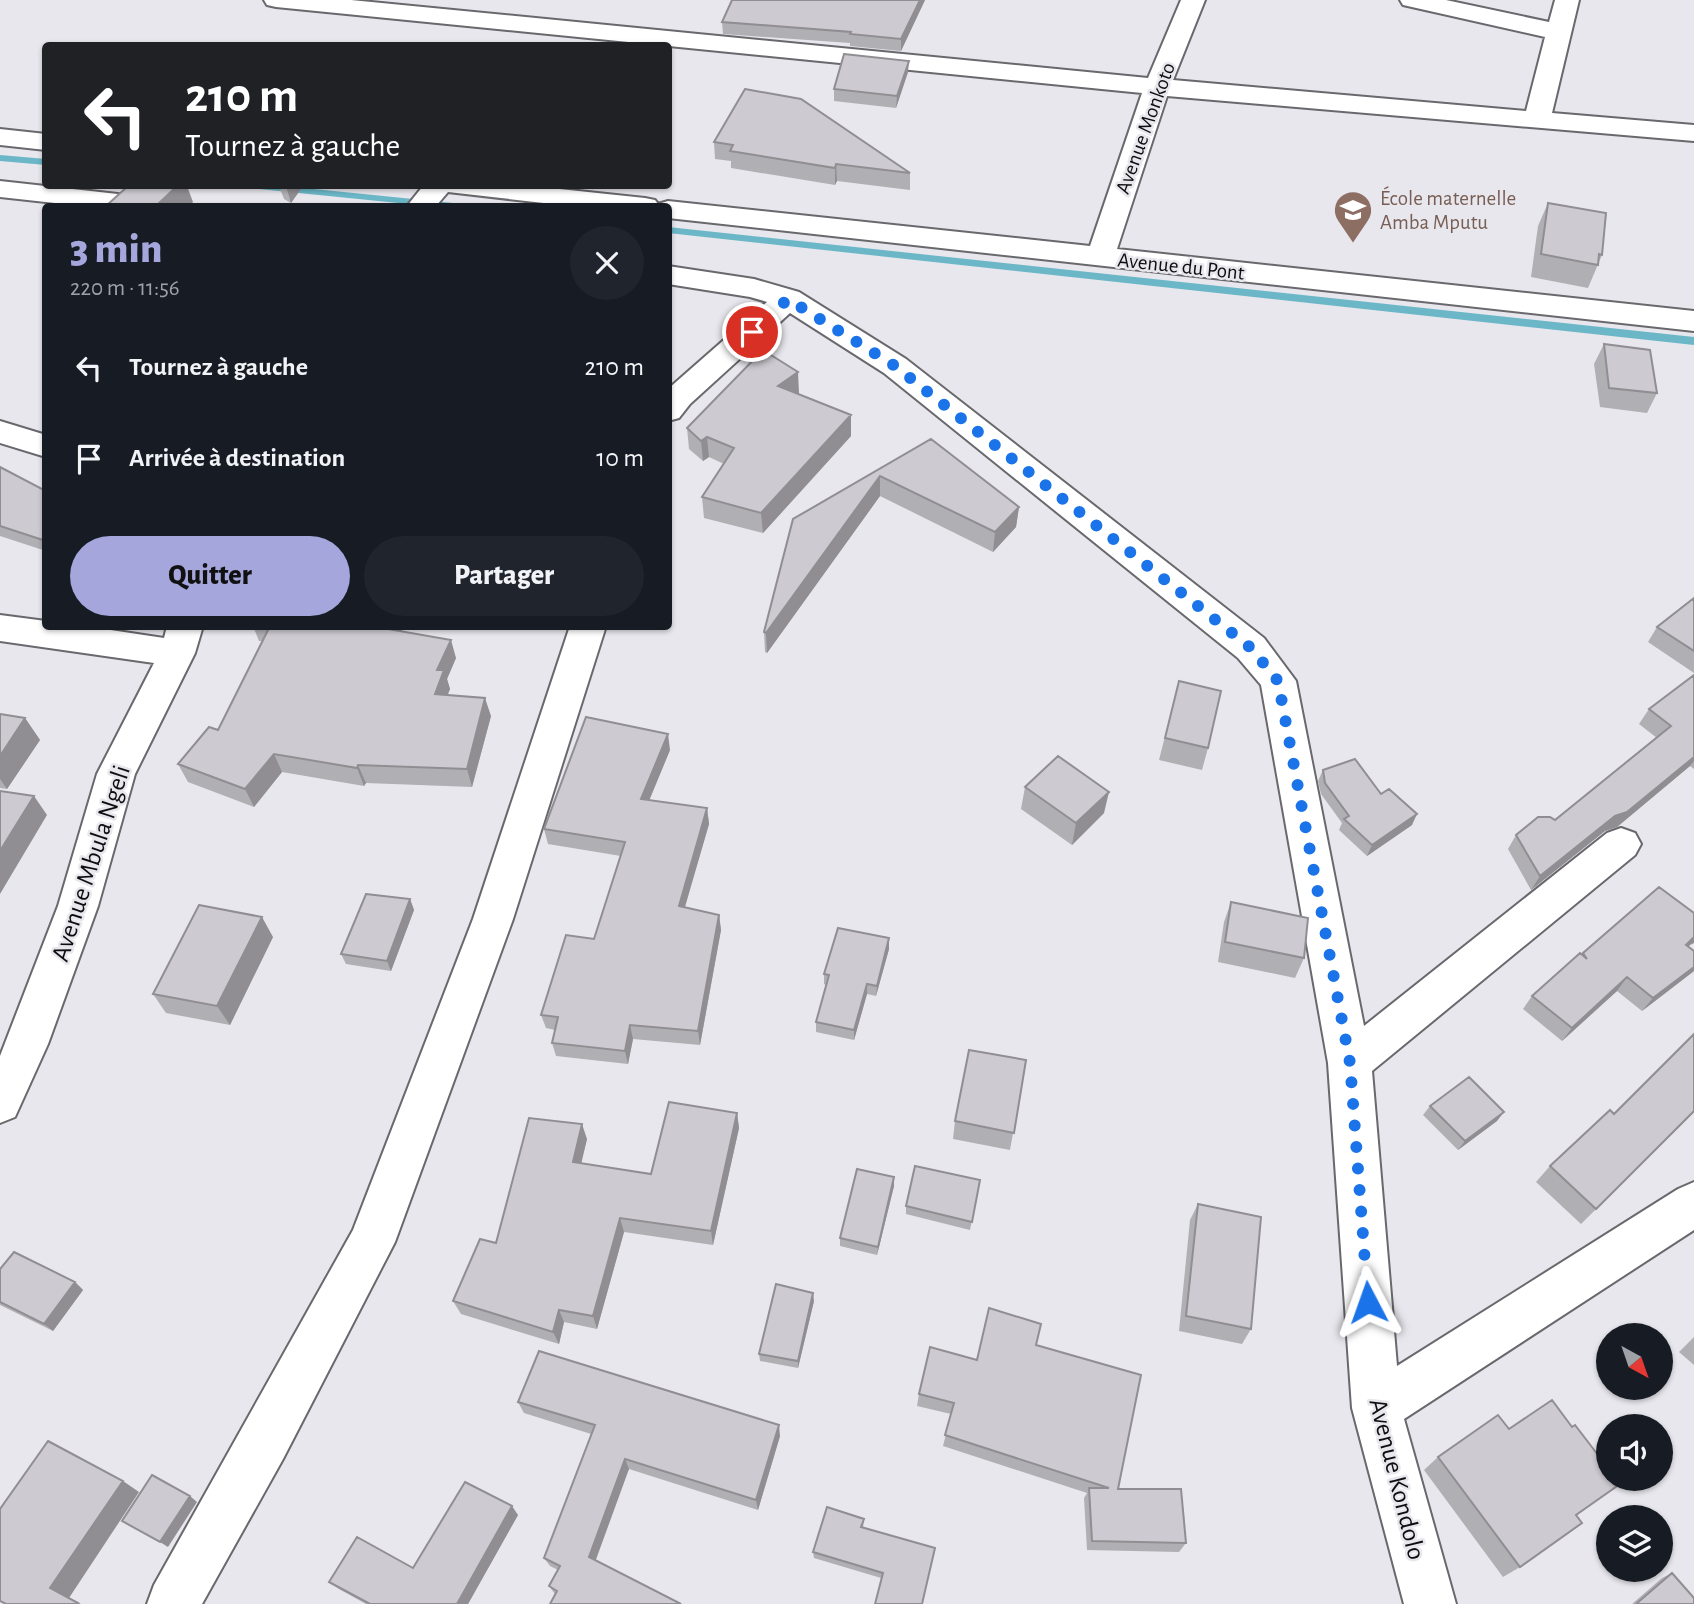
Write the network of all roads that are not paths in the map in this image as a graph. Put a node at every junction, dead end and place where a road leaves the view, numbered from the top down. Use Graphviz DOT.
graph roads {
  1 [pos="276,0"];
  2 [pos="1193,0"];
  3 [pos="1412,0"];
  4 [pos="1567,0"];
  5 [pos="461,8"];
  6 [pos="1559,32"];
  7 [pos="447,42"];
  8 [pos="1157,87"];
  9 [pos="1537,120"];
  10 [pos="1694,133"];
  11 [pos="0,137"];
  12 [pos="42,142"];
  13 [pos="0,189"];
  14 [pos="437,193"];
  15 [pos="127,203"];
  16 [pos="597,203"];
  17 [pos="672,209"];
  18 [pos="1100,257"];
  19 [pos="672,276"];
  20 [pos="788,299"];
  21 [pos="1694,321"];
  22 [pos="672,406"];
  23 [pos="0,432"];
  24 [pos="42,445"];
  25 [pos="0,628"];
  26 [pos="587,630"];
  27 [pos="181,640"];
  28 [pos="1621,844"];
  29 [pos="1350,1063"];
  30 [pos="0,1103"];
  31 [pos="1694,1204"];
  32 [pos="1377,1408"];
  33 [pos="173,1604"];
  34 [pos="1430,1604"];
  1 -- 5 [label="street"];
  2 -- 8 [label="street, Avenue Monkoto"];
  3 -- 6 [label="street"];
  4 -- 6 [label="street"];
  5 -- 7 [label="street"];
  5 -- 8 [label="street"];
  6 -- 9 [label="street"];
  8 -- 9 [label="street"];
  8 -- 18 [label="street, Avenue Monkoto"];
  9 -- 10 [label="street"];
  11 -- 12 [label="street"];
  13 -- 15 [label="street"];
  14 -- 16 [label="street"];
  17 -- 18 [label="street, Avenue du Pont"];
  18 -- 21 [label="street, Avenue du Pont"];
  19 -- 20 [label="street, Avenue Kondolo"];
  20 -- 22 [label="street"];
  20 -- 29 [label="street, Avenue Kondolo"];
  23 -- 24 [label="street"];
  25 -- 27 [label="street"];
  26 -- 33 [label="street"];
  27 -- 30 [label="street, Avenue Mbula Ngeli"];
  28 -- 29 [label="street"];
  29 -- 32 [label="street, Avenue Kondolo"];
  31 -- 32 [label="street"];
  32 -- 34 [label="street, Avenue Kondolo"];
}
